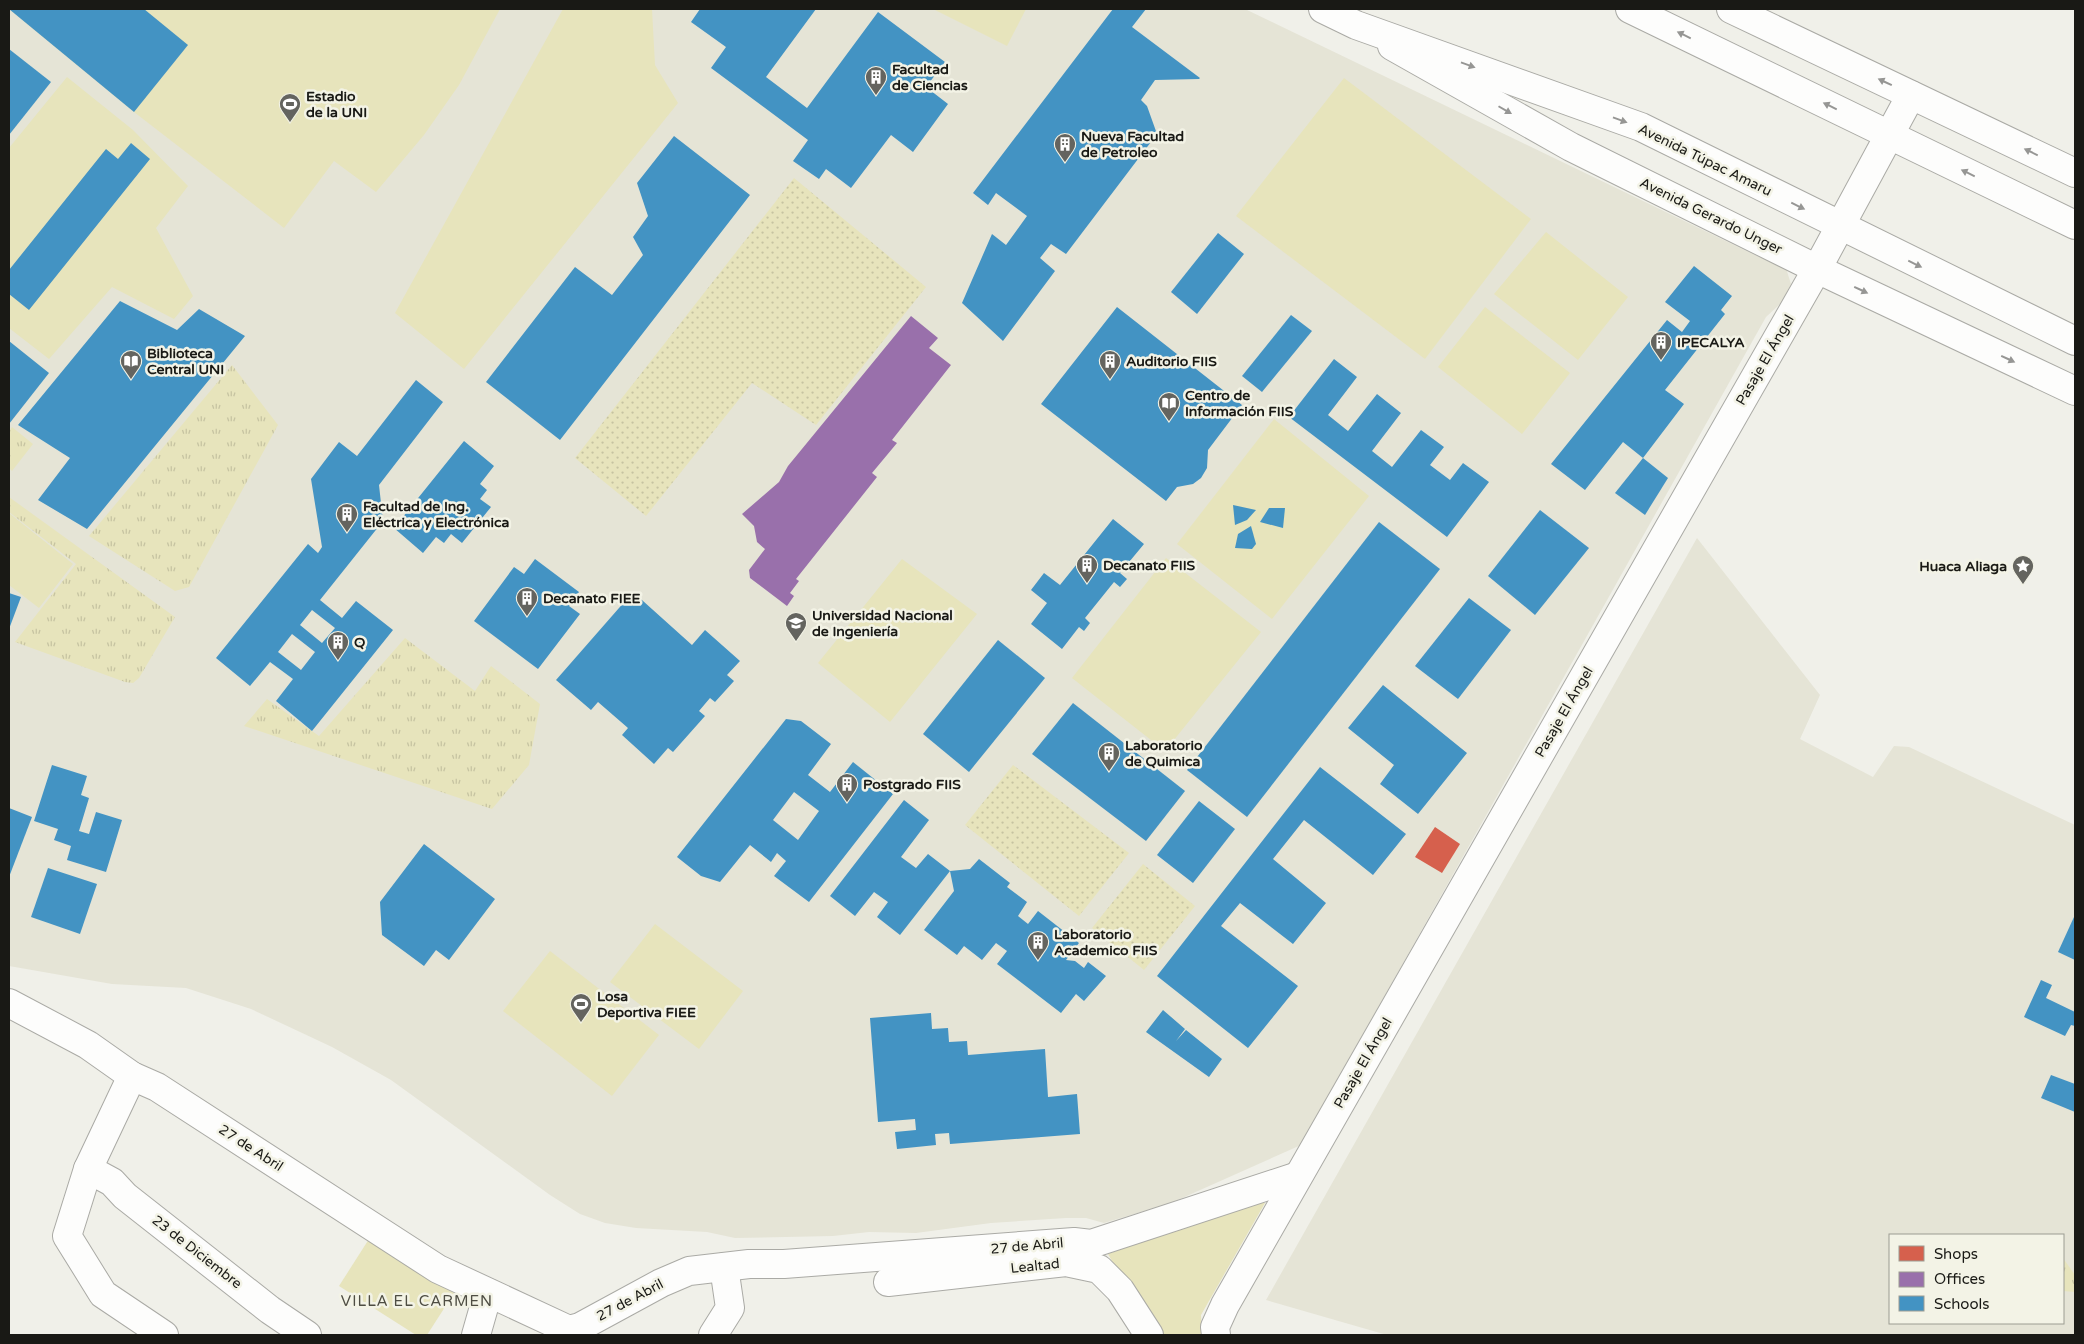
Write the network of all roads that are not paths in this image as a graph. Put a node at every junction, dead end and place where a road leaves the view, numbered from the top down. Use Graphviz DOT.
graph roads {
  1 [pos="1322,9"];
  2 [pos="1630,9"];
  3 [pos="1731,9"];
  4 [pos="1774,18"];
  5 [pos="1356,25"];
  6 [pos="1911,95"];
  7 [pos="1889,135"];
  8 [pos="2075,173"];
  9 [pos="2075,225"];
  10 [pos="1840,227"];
  11 [pos="1817,269"];
  12 [pos="2075,341"];
  13 [pos="2075,391"];
  14 [pos="9,1003"];
  15 [pos="132,1076"];
  16 [pos="88,1169"];
  17 [pos="1298,1176"];
  18 [pos="724,1267"];
  19 [pos="888,1282"];
  20 [pos="488,1293"];
  21 [pos="1216,1331"];
  22 [pos="561,1333"];
  23 [pos="164,1335"];
  24 [pos="307,1335"];
  25 [pos="476,1335"];
  26 [pos="713,1335"];
  27 [pos="1149,1335"];
  1 -- 5 [label="street, Avenida Túpac Amaru"];
  7 -- 2 [label="street, one-way"];
  3 -- 4 [label="street"];
  6 -- 4 [label="street, one-way"];
  5 -- 10 [label="street, Avenida Túpac Amaru, one-way"];
  5 -- 11 [label="street, Avenida Gerardo Unger, one-way"];
  6 -- 7 [label="street, Pasaje El Ángel"];
  8 -- 6 [label="street, one-way"];
  9 -- 7 [label="street, one-way"];
  7 -- 10 [label="street, Pasaje El Ángel"];
  10 -- 11 [label="street, Pasaje El Ángel"];
  10 -- 12 [label="street, Avenida Túpac Amaru, one-way"];
  11 -- 13 [label="street, Avenida Gerardo Unger, one-way"];
  11 -- 17 [label="street, Pasaje El Ángel"];
  14 -- 15 [label="street, 27 de Abril"];
  15 -- 16 [label="street"];
  15 -- 20 [label="street, 27 de Abril"];
  16 -- 23 [label="street"];
  16 -- 24 [label="street, 23 de Diciembre"];
  17 -- 18 [label="street, 27 de Abril"];
  17 -- 21 [label="street, Pasaje El Ángel"];
  18 -- 22 [label="street, 27 de Abril"];
  18 -- 26 [label="street"];
  19 -- 27 [label="street, Lealtad"];
  20 -- 22 [label="street, 27 de Abril"];
  20 -- 25 [label="street"];
}
